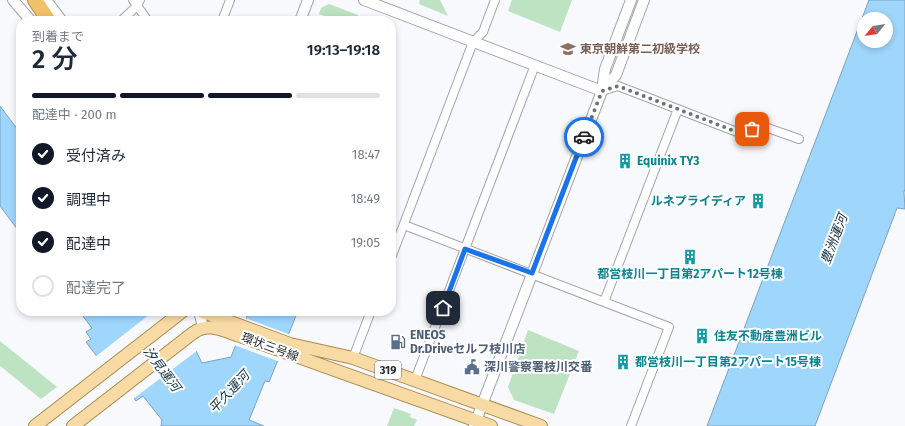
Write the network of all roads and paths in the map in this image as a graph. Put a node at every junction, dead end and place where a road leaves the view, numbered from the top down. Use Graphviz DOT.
graph roads {
  1 [pos="13,0"];
  2 [pos="22,0"];
  3 [pos="34,0"];
  4 [pos="46,0"];
  5 [pos="230,0"];
  6 [pos="308,0"];
  7 [pos="364,0"];
  8 [pos="494,0"];
  9 [pos="631,0"];
  10 [pos="644,0"];
  11 [pos="137,2"];
  12 [pos="27,16"];
  13 [pos="33,16"];
  14 [pos="45,16"];
  15 [pos="58,16"];
  16 [pos="125,16"];
  17 [pos="145,16"];
  18 [pos="224,16"];
  19 [pos="302,16"];
  20 [pos="473,42"];
  21 [pos="535,65"];
  22 [pos="602,91"];
  23 [pos="678,109"];
  24 [pos="799,140"];
  25 [pos="404,225"];
  26 [pos="396,245"];
  27 [pos="465,249"];
  28 [pos="532,273"];
  29 [pos="604,302"];
  30 [pos="175,316"];
  31 [pos="201,316"];
  32 [pos="210,316"];
  33 [pos="369,316"];
  34 [pos="203,327"];
  35 [pos="239,330"];
  36 [pos="288,349"];
  37 [pos="353,358"];
  38 [pos="416,380"];
  39 [pos="482,404"];
  40 [pos="475,423"];
  41 [pos="35,426"];
  42 [pos="73,426"];
  43 [pos="491,426"];
  44 [pos="541,426"];
  45 [pos="631,426"];
  1 -- 12 [label="street"];
  2 -- 13 [label="street"];
  3 -- 14 [label="highway"];
  4 -- 15 [label="street"];
  5 -- 18 [label="street"];
  6 -- 19 [label="street"];
  7 -- 20 [label="street"];
  8 -- 20 [label="street"];
  9 -- 22 [label="street"];
  10 -- 22 [label="street"];
  11 -- 16 [label="street"];
  11 -- 17 [label="street"];
  20 -- 21 [label="street"];
  20 -- 25 [label="street"];
  21 -- 22 [label="street"];
  21 -- 27 [label="street"];
  22 -- 23 [label="street"];
  22 -- 28 [label="street"];
  23 -- 24 [label="street"];
  23 -- 29 [label="street"];
  25 -- 26 [label="street"];
  25 -- 27 [label="street"];
  27 -- 28 [label="street"];
  27 -- 38 [label="street"];
  28 -- 29 [label="street"];
  28 -- 39 [label="street"];
  29 -- 45 [label="street"];
  30 -- 41 [label="main road"];
  31 -- 34 [label="street"];
  32 -- 35 [label="main road, 環状三号線 / 319"];
  33 -- 37 [label="street"];
  34 -- 35 [label="main road, 環状三号線 / 319"];
  34 -- 42 [label="main road"];
  35 -- 36 [label="main road, 環状三号線 / 319"];
  36 -- 37 [label="main road, 環状三号線 / 319"];
  36 -- 40 [label="main road, 環状三号線 / 319"];
  37 -- 38 [label="main road, 環状三号線 / 319"];
  38 -- 39 [label="main road, 環状三号線 / 319"];
  39 -- 40 [label="street"];
  39 -- 44 [label="main road, 環状三号線 / 319"];
  40 -- 43 [label="main road, 環状三号線 / 319"];
}
